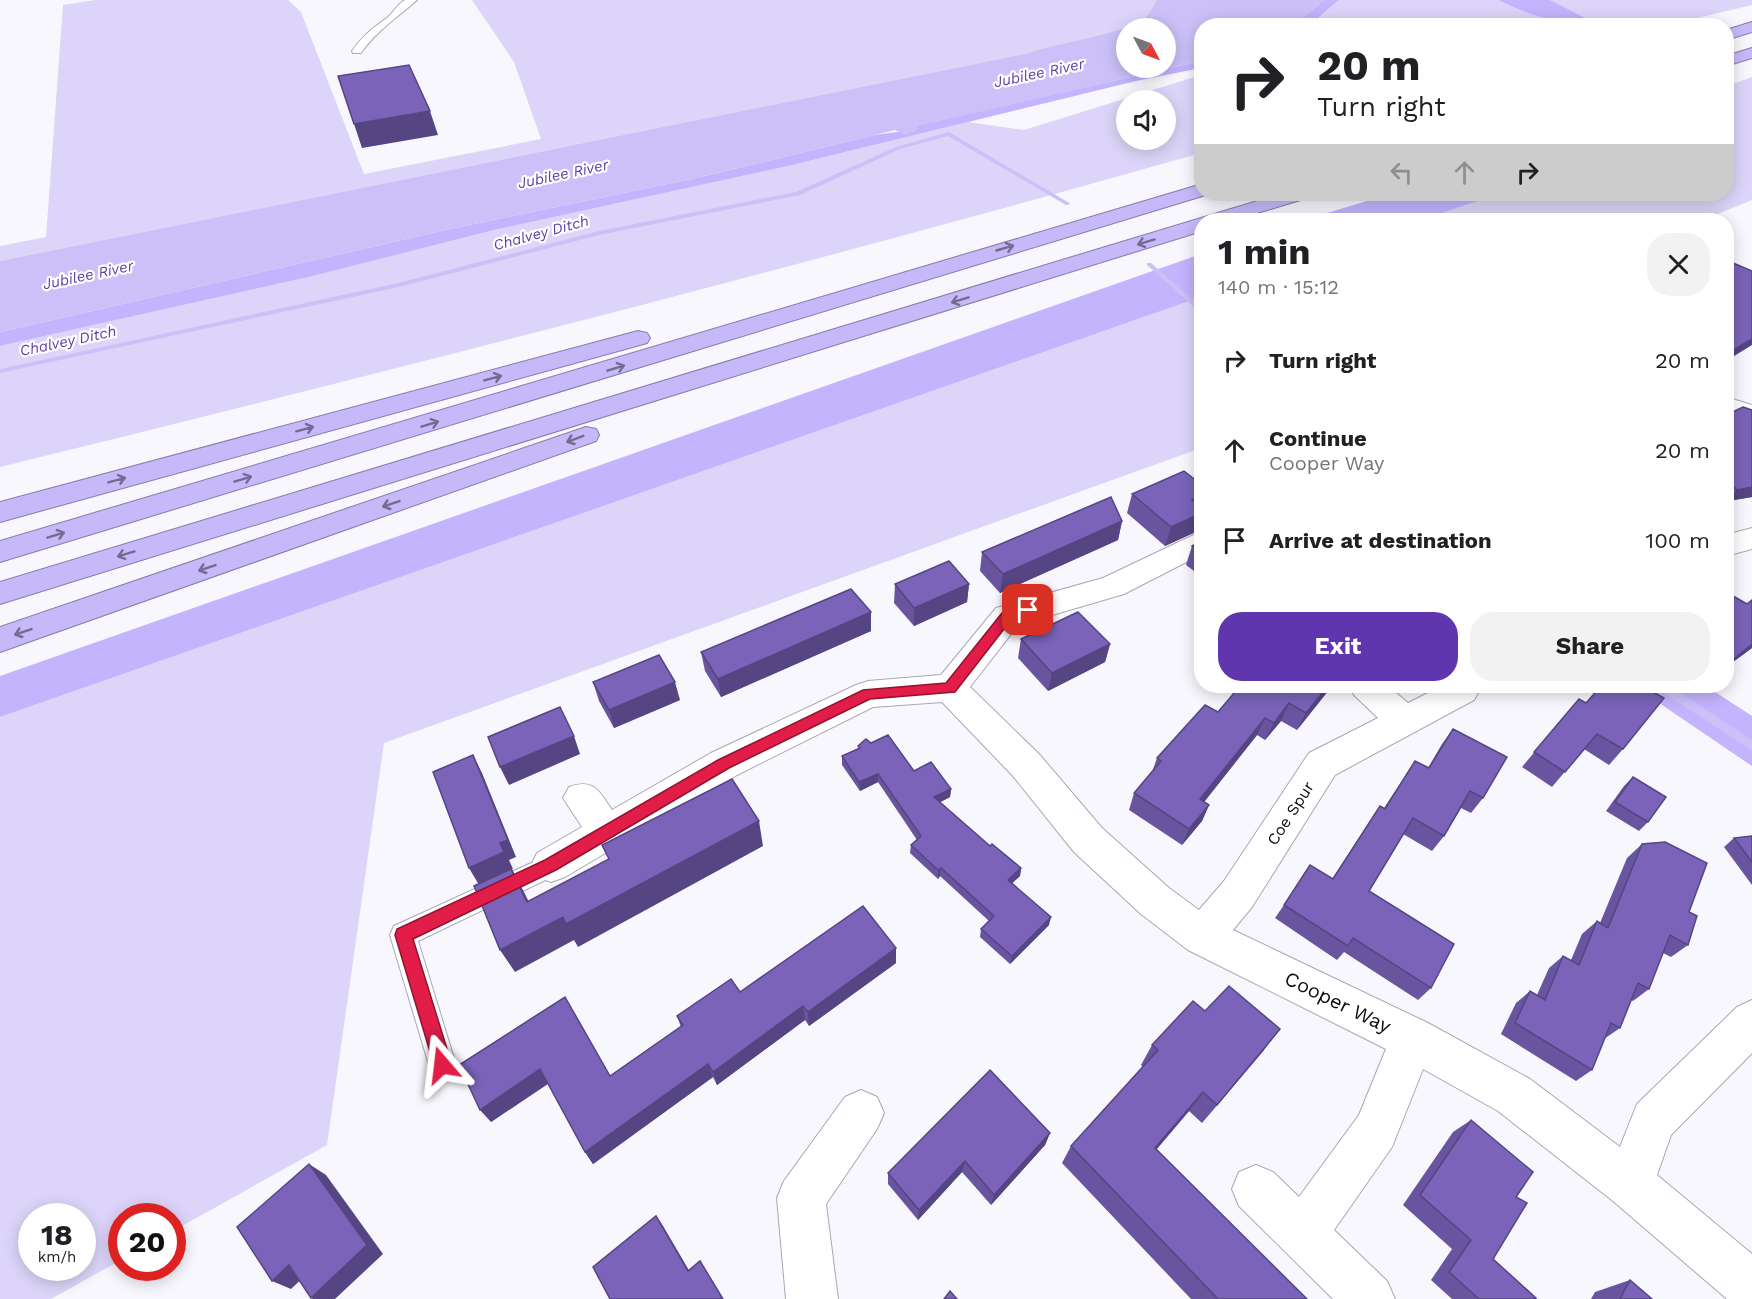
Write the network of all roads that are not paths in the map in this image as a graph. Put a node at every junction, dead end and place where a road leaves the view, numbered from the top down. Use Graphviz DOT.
graph roads {
  1 [pos="412,0"];
  2 [pos="1752,27"];
  3 [pos="1734,33"];
  4 [pos="357,51"];
  5 [pos="1752,53"];
  6 [pos="1734,59"];
  7 [pos="1194,192"];
  8 [pos="1277,201"];
  9 [pos="1237,213"];
  10 [pos="1194,226"];
  11 [pos="909,276"];
  12 [pos="885,323"];
  13 [pos="1734,408"];
  14 [pos="1752,414"];
  15 [pos="0,512"];
  16 [pos="1752,538"];
  17 [pos="1734,544"];
  18 [pos="1194,545"];
  19 [pos="0,552"];
  20 [pos="0,593"];
  21 [pos="0,640"];
  22 [pos="950,688"];
  23 [pos="1374,693"];
  24 [pos="1458,693"];
  25 [pos="1404,721"];
  26 [pos="582,798"];
  27 [pos="607,832"];
  28 [pos="551,865"];
  29 [pos="1203,936"];
  30 [pos="1752,1022"];
  31 [pos="1412,1039"];
  32 [pos="442,1065"];
  33 [pos="861,1113"];
  34 [pos="1630,1184"];
  35 [pos="1257,1189"];
  36 [pos="1301,1234"];
  37 [pos="1752,1287"];
  38 [pos="812,1299"];
  39 [pos="1369,1299"];
  1 -- 4 [label="lane"];
  2 -- 3 [label="highway"];
  5 -- 6 [label="highway"];
  11 -- 7 [label="highway, one-way"];
  8 -- 9 [label="highway"];
  10 -- 12 [label="highway, one-way"];
  15 -- 11 [label="highway, one-way"];
  19 -- 11 [label="highway, one-way"];
  12 -- 20 [label="highway, one-way"];
  12 -- 21 [label="highway, one-way"];
  13 -- 14 [label="street"];
  16 -- 17 [label="street"];
  18 -- 22 [label="street"];
  22 -- 27 [label="street"];
  22 -- 29 [label="street, Cooper Way"];
  23 -- 25 [label="street"];
  24 -- 25 [label="street, Coe Spur"];
  25 -- 29 [label="street, Coe Spur"];
  26 -- 27 [label="street"];
  27 -- 28 [label="street"];
  28 -- 32 [label="lane"];
  29 -- 31 [label="street, Cooper Way"];
  30 -- 34 [label="street"];
  31 -- 34 [label="street, Cooper Way"];
  31 -- 36 [label="street"];
  33 -- 38 [label="street"];
  34 -- 37 [label="street, Cooper Way"];
  35 -- 36 [label="street"];
  36 -- 39 [label="street"];
}
